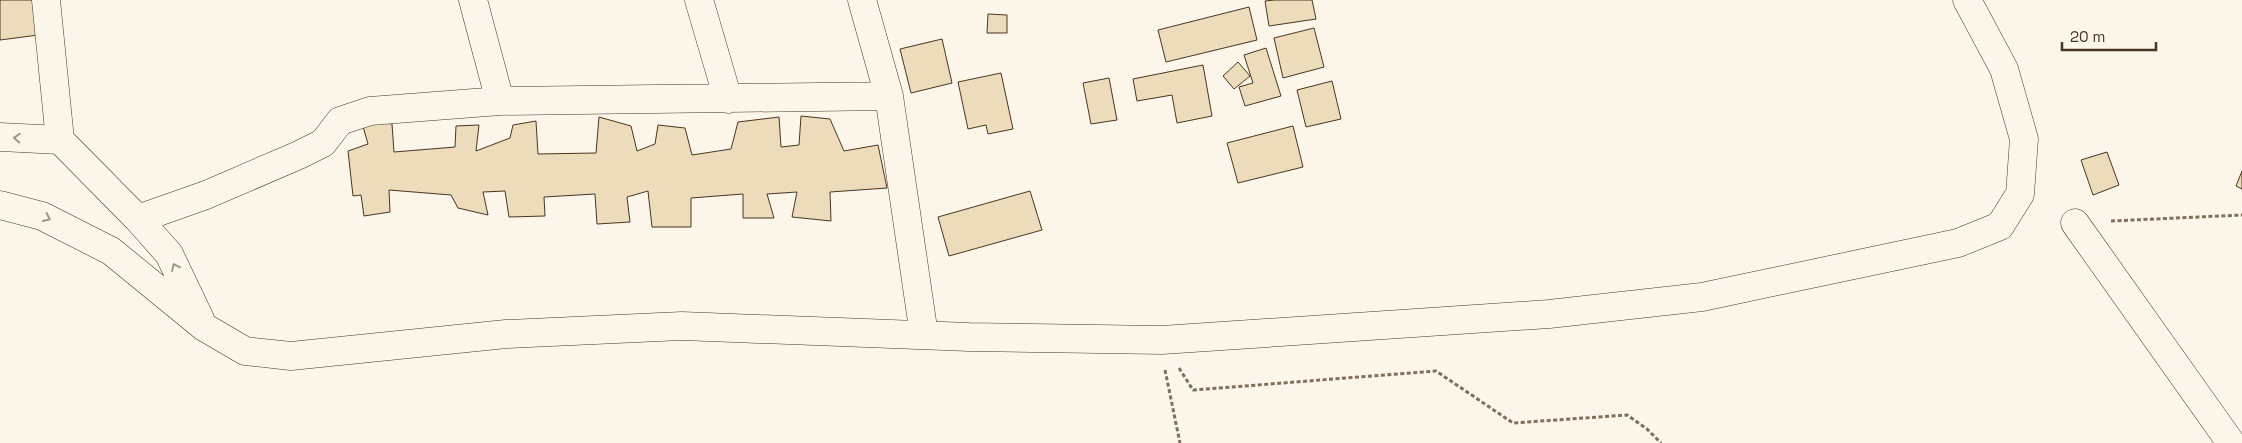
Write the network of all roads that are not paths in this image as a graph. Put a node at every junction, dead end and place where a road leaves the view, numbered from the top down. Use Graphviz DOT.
graph roads {
  1 [pos="46,0"];
  2 [pos="474,0"];
  3 [pos="699,0"];
  4 [pos="862,0"];
  5 [pos="1967,0"];
  6 [pos="889,96"];
  7 [pos="728,99"];
  8 [pos="500,100"];
  9 [pos="0,137"];
  10 [pos="60,140"];
  11 [pos="0,205"];
  12 [pos="138,219"];
  13 [pos="2075,223"];
  14 [pos="204,327"];
  15 [pos="924,335"];
  16 [pos="2231,443"];
  1 -- 10 [label="street"];
  2 -- 8 [label="street"];
  3 -- 7 [label="street"];
  4 -- 6 [label="street"];
  5 -- 15 [label="street"];
  6 -- 7 [label="street"];
  6 -- 15 [label="street"];
  7 -- 8 [label="street"];
  8 -- 12 [label="street"];
  10 -- 9 [label="street, one-way"];
  10 -- 12 [label="street"];
  11 -- 14 [label="street, one-way"];
  14 -- 12 [label="street, one-way"];
  13 -- 16 [label="street"];
  14 -- 15 [label="street"];
}
